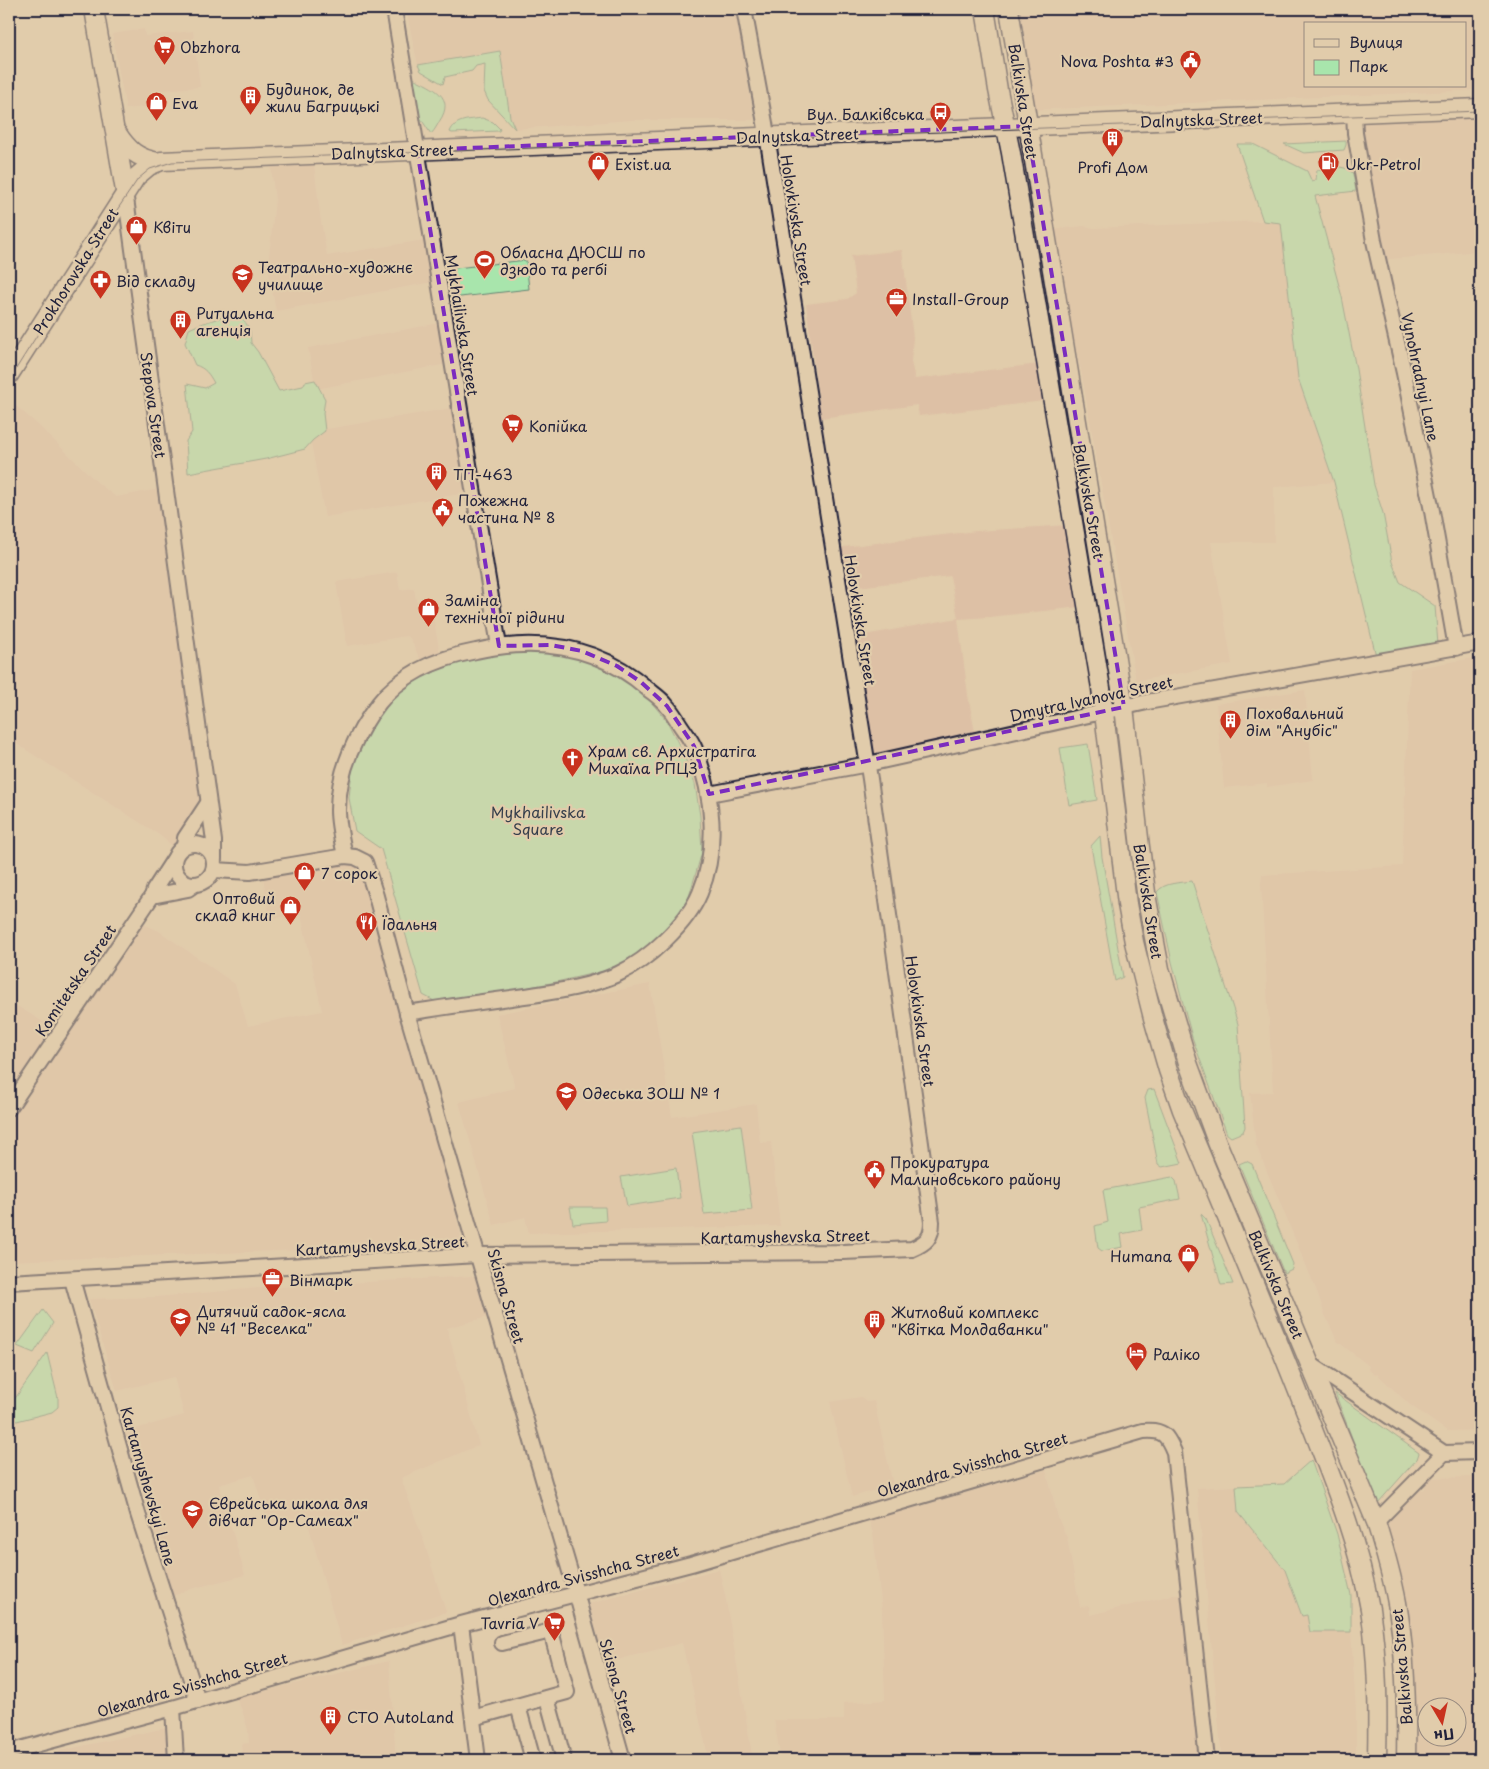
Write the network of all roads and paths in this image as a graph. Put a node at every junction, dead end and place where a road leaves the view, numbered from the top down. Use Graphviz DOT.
graph roads {
  1 [pos="94,9"];
  2 [pos="394,9"];
  3 [pos="744,9"];
  4 [pos="985,9"];
  5 [pos="1009,9"];
  6 [pos="1480,108"];
  7 [pos="1354,113"];
  8 [pos="1027,126"];
  9 [pos="1006,127"];
  10 [pos="115,130"];
  11 [pos="767,136"];
  12 [pos="417,150"];
  13 [pos="158,162"];
  14 [pos="125,191"];
  15 [pos="9,375"];
  16 [pos="1480,643"];
  17 [pos="499,646"];
  18 [pos="1456,648"];
  19 [pos="1124,707"];
  20 [pos="1104,711"];
  21 [pos="868,764"];
  22 [pos="709,794"];
  23 [pos="208,803"];
  24 [pos="184,846"];
  25 [pos="345,856"];
  26 [pos="174,859"];
  27 [pos="214,864"];
  28 [pos="194,884"];
  29 [pos="152,896"];
  30 [pos="407,1013"];
  31 [pos="9,1108"];
  32 [pos="930,1238"];
  33 [pos="478,1256"];
  34 [pos="72,1279"];
  35 [pos="9,1282"];
  36 [pos="1309,1363"];
  37 [pos="1480,1452"];
  38 [pos="1444,1453"];
  39 [pos="1376,1522"];
  40 [pos="577,1594"];
  41 [pos="461,1624"];
  42 [pos="502,1644"];
  43 [pos="547,1698"];
  44 [pos="198,1701"];
  45 [pos="518,1706"];
  46 [pos="173,1708"];
  47 [pos="472,1718"];
  48 [pos="9,1752"];
  49 [pos="176,1760"];
  50 [pos="478,1760"];
  51 [pos="532,1760"];
  52 [pos="564,1760"];
  53 [pos="623,1760"];
  54 [pos="1206,1760"];
  55 [pos="1377,1760"];
  56 [pos="1406,1760"];
  1 -- 10 [label="main road, Stepova Street"];
  2 -- 12 [label="street, Mykhailivska Street"];
  3 -- 11 [label="street, Holovkivska Street"];
  4 -- 9 [label="main road, Balkivska Street"];
  5 -- 8 [label="main road, Balkivska Street"];
  6 -- 7 [label="main road, Dalnytska Street"];
  7 -- 8 [label="main road, Dalnytska Street"];
  7 -- 18 [label="street, Vynohradnyi Lane"];
  8 -- 9 [label="main road, Dalnytska Street"];
  8 -- 19 [label="main road, Balkivska Street"];
  9 -- 11 [label="main road, Dalnytska Street"];
  9 -- 20 [label="main road, Balkivska Street"];
  10 -- 13 [label="main road"];
  10 -- 14 [label="main road, Stepova Street"];
  11 -- 12 [label="main road, Dalnytska Street"];
  11 -- 21 [label="street, Holovkivska Street"];
  12 -- 13 [label="main road, Dalnytska Street"];
  12 -- 17 [label="street, Mykhailivska Street"];
  13 -- 14 [label="main road, Dalnytska Street"];
  14 -- 15 [label="main road, Prokhorovska Street"];
  14 -- 23 [label="street, Stepova Street"];
  16 -- 18 [label="street, Dmytra Ivanova Street"];
  17 -- 22 [label="street"];
  17 -- 25 [label="street"];
  18 -- 19 [label="street, Dmytra Ivanova Street"];
  19 -- 20 [label="street, Dmytra Ivanova Street"];
  19 -- 36 [label="main road, Balkivska Street"];
  20 -- 21 [label="street, Dmytra Ivanova Street"];
  20 -- 55 [label="main road, Balkivska Street"];
  21 -- 22 [label="street, Dmytra Ivanova Street"];
  21 -- 32 [label="street, Holovkivska Street"];
  22 -- 30 [label="street"];
  23 -- 24 [label="street"];
  23 -- 27 [label="street, Stepova Street"];
  24 -- 26 [label="street"];
  24 -- 27 [label="street"];
  25 -- 27 [label="street"];
  25 -- 30 [label="street, Skisna Street"];
  26 -- 28 [label="street"];
  26 -- 29 [label="street, Komitetska Street"];
  27 -- 28 [label="street"];
  28 -- 29 [label="street"];
  29 -- 31 [label="street, Komitetska Street"];
  30 -- 33 [label="street, Skisna Street"];
  32 -- 33 [label="street, Kartamyshevska Street"];
  33 -- 34 [label="street, Kartamyshevska Street"];
  33 -- 40 [label="street, Skisna Street"];
  34 -- 35 [label="street, Kartamyshevska Street"];
  34 -- 44 [label="street, Kartamyshevskyi Lane"];
  36 -- 38 [label="street"];
  36 -- 39 [label="main road, Balkivska Street"];
  37 -- 38 [label="street"];
  38 -- 39 [label="street"];
  39 -- 56 [label="main road, Balkivska Street"];
  40 -- 41 [label="street, Olexandra Svisshcha Street"];
  40 -- 53 [label="street, Skisna Street"];
  40 -- 54 [label="street, Olexandra Svisshcha Street"];
  41 -- 44 [label="street, Olexandra Svisshcha Street"];
  41 -- 47 [label="street"];
  42 -- 43 [label="street"];
  43 -- 45 [label="street"];
  43 -- 52 [label="street"];
  44 -- 46 [label="street, Olexandra Svisshcha Street"];
  45 -- 47 [label="street"];
  45 -- 51 [label="street"];
  46 -- 48 [label="street, Olexandra Svisshcha Street"];
  46 -- 49 [label="street"];
  47 -- 50 [label="street"];
}
